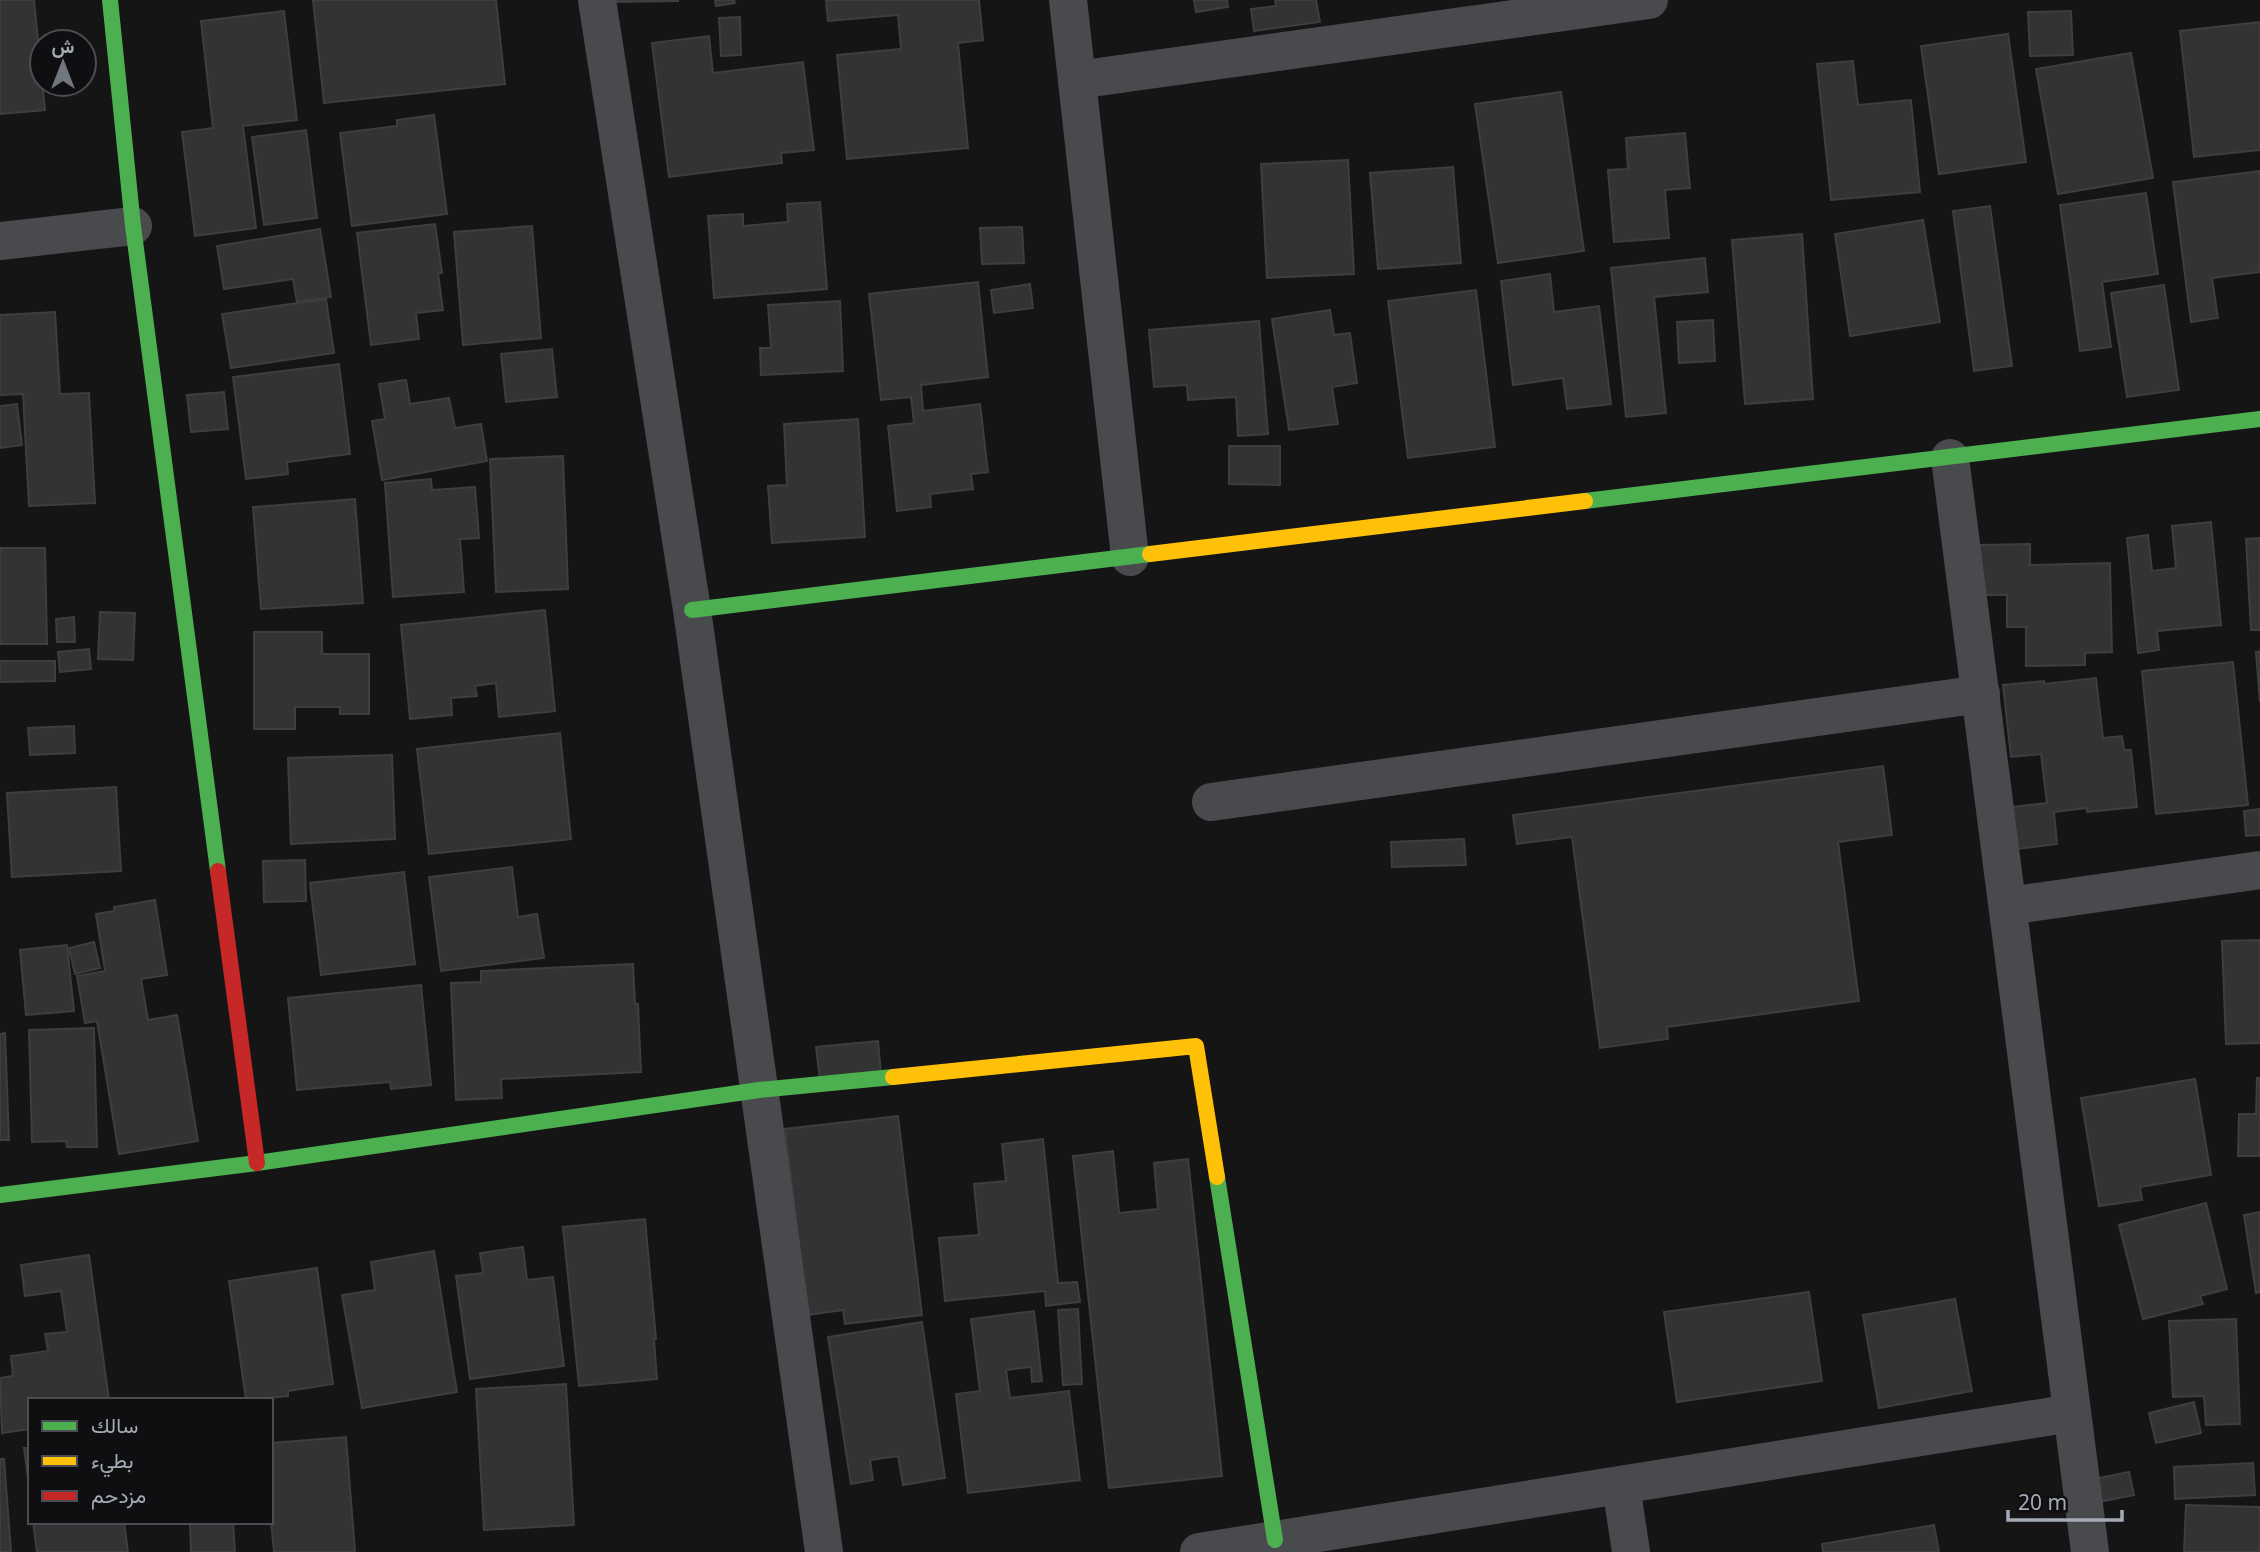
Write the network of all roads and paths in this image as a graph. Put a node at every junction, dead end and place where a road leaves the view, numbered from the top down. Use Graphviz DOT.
graph roads {
  1 [pos="110,0"];
  2 [pos="597,0"];
  3 [pos="1068,0"];
  4 [pos="1649,0"];
  5 [pos="1077,79"];
  6 [pos="133,226"];
  7 [pos="0,241"];
  8 [pos="2260,419"];
  9 [pos="1950,458"];
  10 [pos="1130,557"];
  11 [pos="692,610"];
  12 [pos="1981,694"];
  13 [pos="1211,802"];
  14 [pos="2260,870"];
  15 [pos="2008,906"];
  16 [pos="759,1090"];
  17 [pos="257,1163"];
  18 [pos="0,1195"];
  19 [pos="2072,1413"];
  20 [pos="1620,1485"];
  21 [pos="1275,1540"];
  22 [pos="824,1552"];
  23 [pos="1199,1552"];
  24 [pos="1631,1552"];
  25 [pos="2090,1552"];
  1 -- 6 [label="street"];
  2 -- 11 [label="street"];
  3 -- 5 [label="street"];
  4 -- 5 [label="street"];
  5 -- 10 [label="street"];
  6 -- 7 [label="street"];
  6 -- 17 [label="street"];
  8 -- 9 [label="street"];
  9 -- 10 [label="street"];
  9 -- 12 [label="street"];
  10 -- 11 [label="street"];
  11 -- 16 [label="street"];
  12 -- 13 [label="street"];
  12 -- 15 [label="street"];
  14 -- 15 [label="street"];
  15 -- 19 [label="street"];
  16 -- 17 [label="street"];
  16 -- 21 [label="street"];
  16 -- 22 [label="street"];
  17 -- 18 [label="street"];
  19 -- 20 [label="street"];
  19 -- 25 [label="street"];
  20 -- 21 [label="street"];
  20 -- 24 [label="street"];
  21 -- 23 [label="street"];
}
